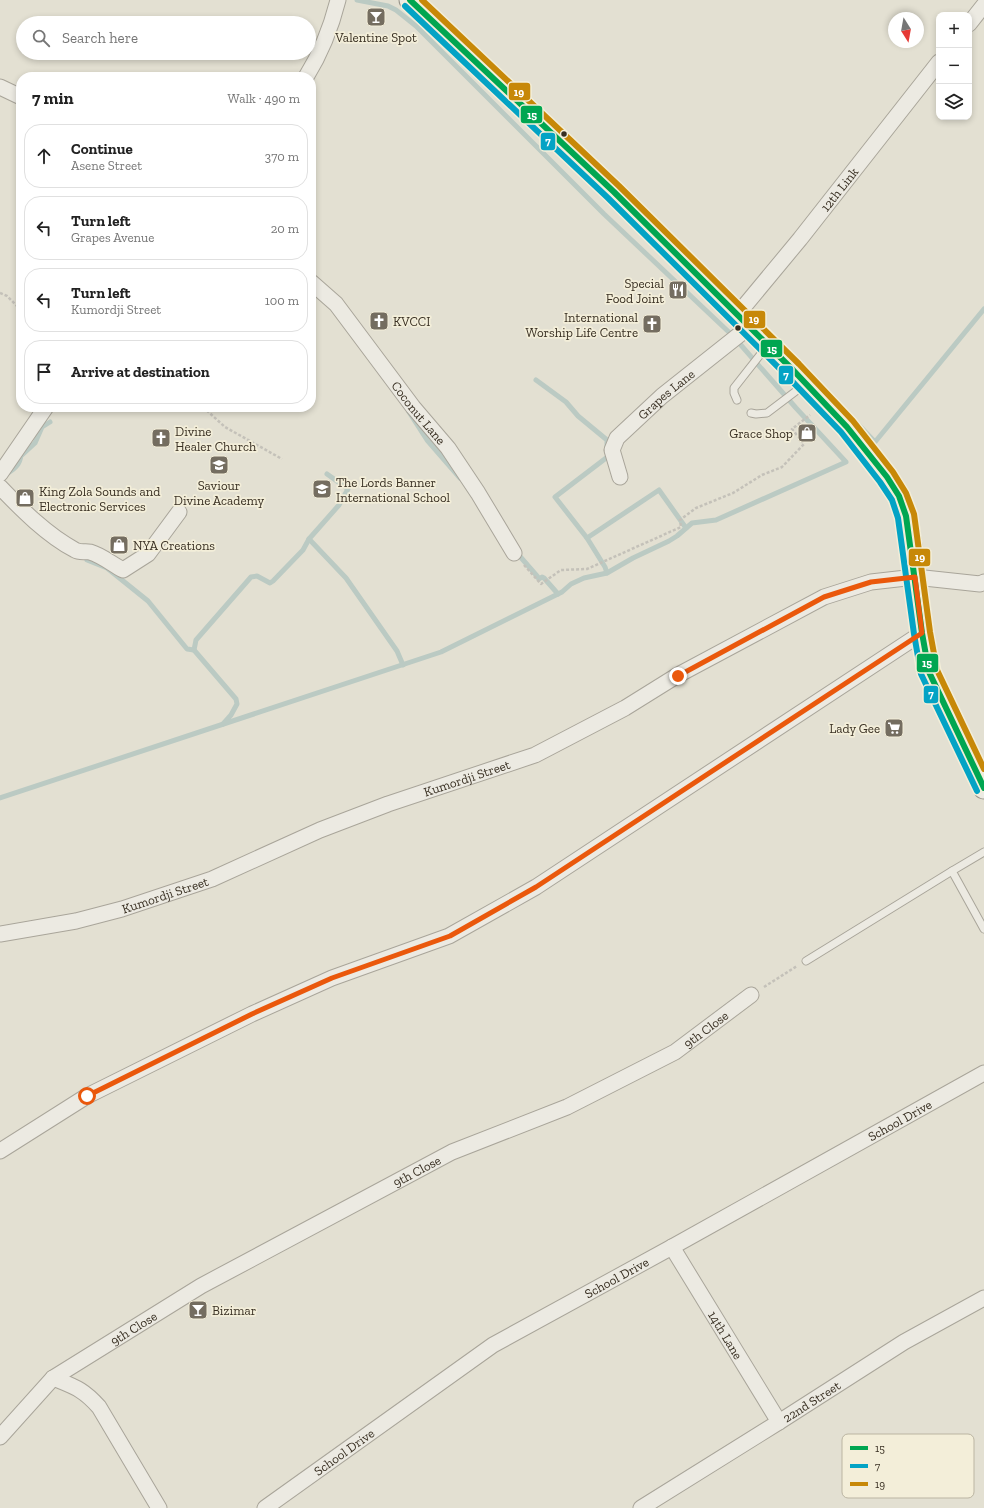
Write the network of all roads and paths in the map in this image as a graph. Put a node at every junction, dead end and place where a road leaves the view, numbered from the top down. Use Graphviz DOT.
graph roads {
  1 [pos="338,0"];
  2 [pos="410,0"];
  3 [pos="984,5"];
  4 [pos="972,20"];
  5 [pos="316,60"];
  6 [pos="316,60"];
  7 [pos="936,66"];
  8 [pos="309,72"];
  9 [pos="0,87"];
  10 [pos="16,95"];
  11 [pos="316,286"];
  12 [pos="0,293"];
  13 [pos="16,305"];
  14 [pos="743,321"];
  15 [pos="768,345"];
  16 [pos="806,384"];
  17 [pos="737,400"];
  18 [pos="824,403"];
  19 [pos="43,412"];
  20 [pos="208,412"];
  21 [pos="751,413"];
  22 [pos="282,459"];
  23 [pos="0,474"];
  24 [pos="620,477"];
  25 [pos="0,487"];
  26 [pos="179,512"];
  27 [pos="514,553"];
  28 [pos="915,577"];
  29 [pos="984,582"];
  30 [pos="922,633"];
  31 [pos="984,788"];
  32 [pos="984,852"];
  33 [pos="952,871"];
  34 [pos="984,929"];
  35 [pos="0,934"];
  36 [pos="806,961"];
  37 [pos="751,995"];
  38 [pos="984,1073"];
  39 [pos="0,1150"];
  40 [pos="672,1247"];
  41 [pos="984,1298"];
  42 [pos="53,1378"];
  43 [pos="779,1422"];
  44 [pos="0,1437"];
  45 [pos="159,1508"];
  46 [pos="265,1508"];
  47 [pos="641,1508"];
  1 -- 6 [label="street"];
  2 -- 14 [label="street"];
  3 -- 4 [label="street"];
  5 -- 8 [label="street"];
  7 -- 14 [label="street, 12th Link"];
  9 -- 10 [label="street"];
  11 -- 27 [label="street, Coconut Lane"];
  12 -- 13 [label="path"];
  14 -- 15 [label="street"];
  14 -- 24 [label="street, Grapes Lane"];
  15 -- 16 [label="street"];
  15 -- 17 [label="lane"];
  16 -- 18 [label="street"];
  16 -- 21 [label="lane"];
  18 -- 27 [label="path"];
  18 -- 28 [label="street"];
  19 -- 23 [label="street"];
  20 -- 22 [label="path"];
  25 -- 26 [label="street"];
  28 -- 29 [label="street, Kumordji Street"];
  28 -- 30 [label="street"];
  28 -- 35 [label="street, Kumordji Street"];
  30 -- 31 [label="street"];
  30 -- 39 [label="street"];
  32 -- 33 [label="lane"];
  33 -- 34 [label="lane"];
  33 -- 36 [label="lane"];
  36 -- 37 [label="path"];
  37 -- 42 [label="street, 9th Close"];
  38 -- 40 [label="street, School Drive"];
  40 -- 43 [label="street, 14th Lane"];
  40 -- 46 [label="street, School Drive"];
  41 -- 43 [label="street, 22nd Street"];
  42 -- 44 [label="street, 9th Close"];
  42 -- 45 [label="street"];
  43 -- 47 [label="street, 22nd Street"];
}
